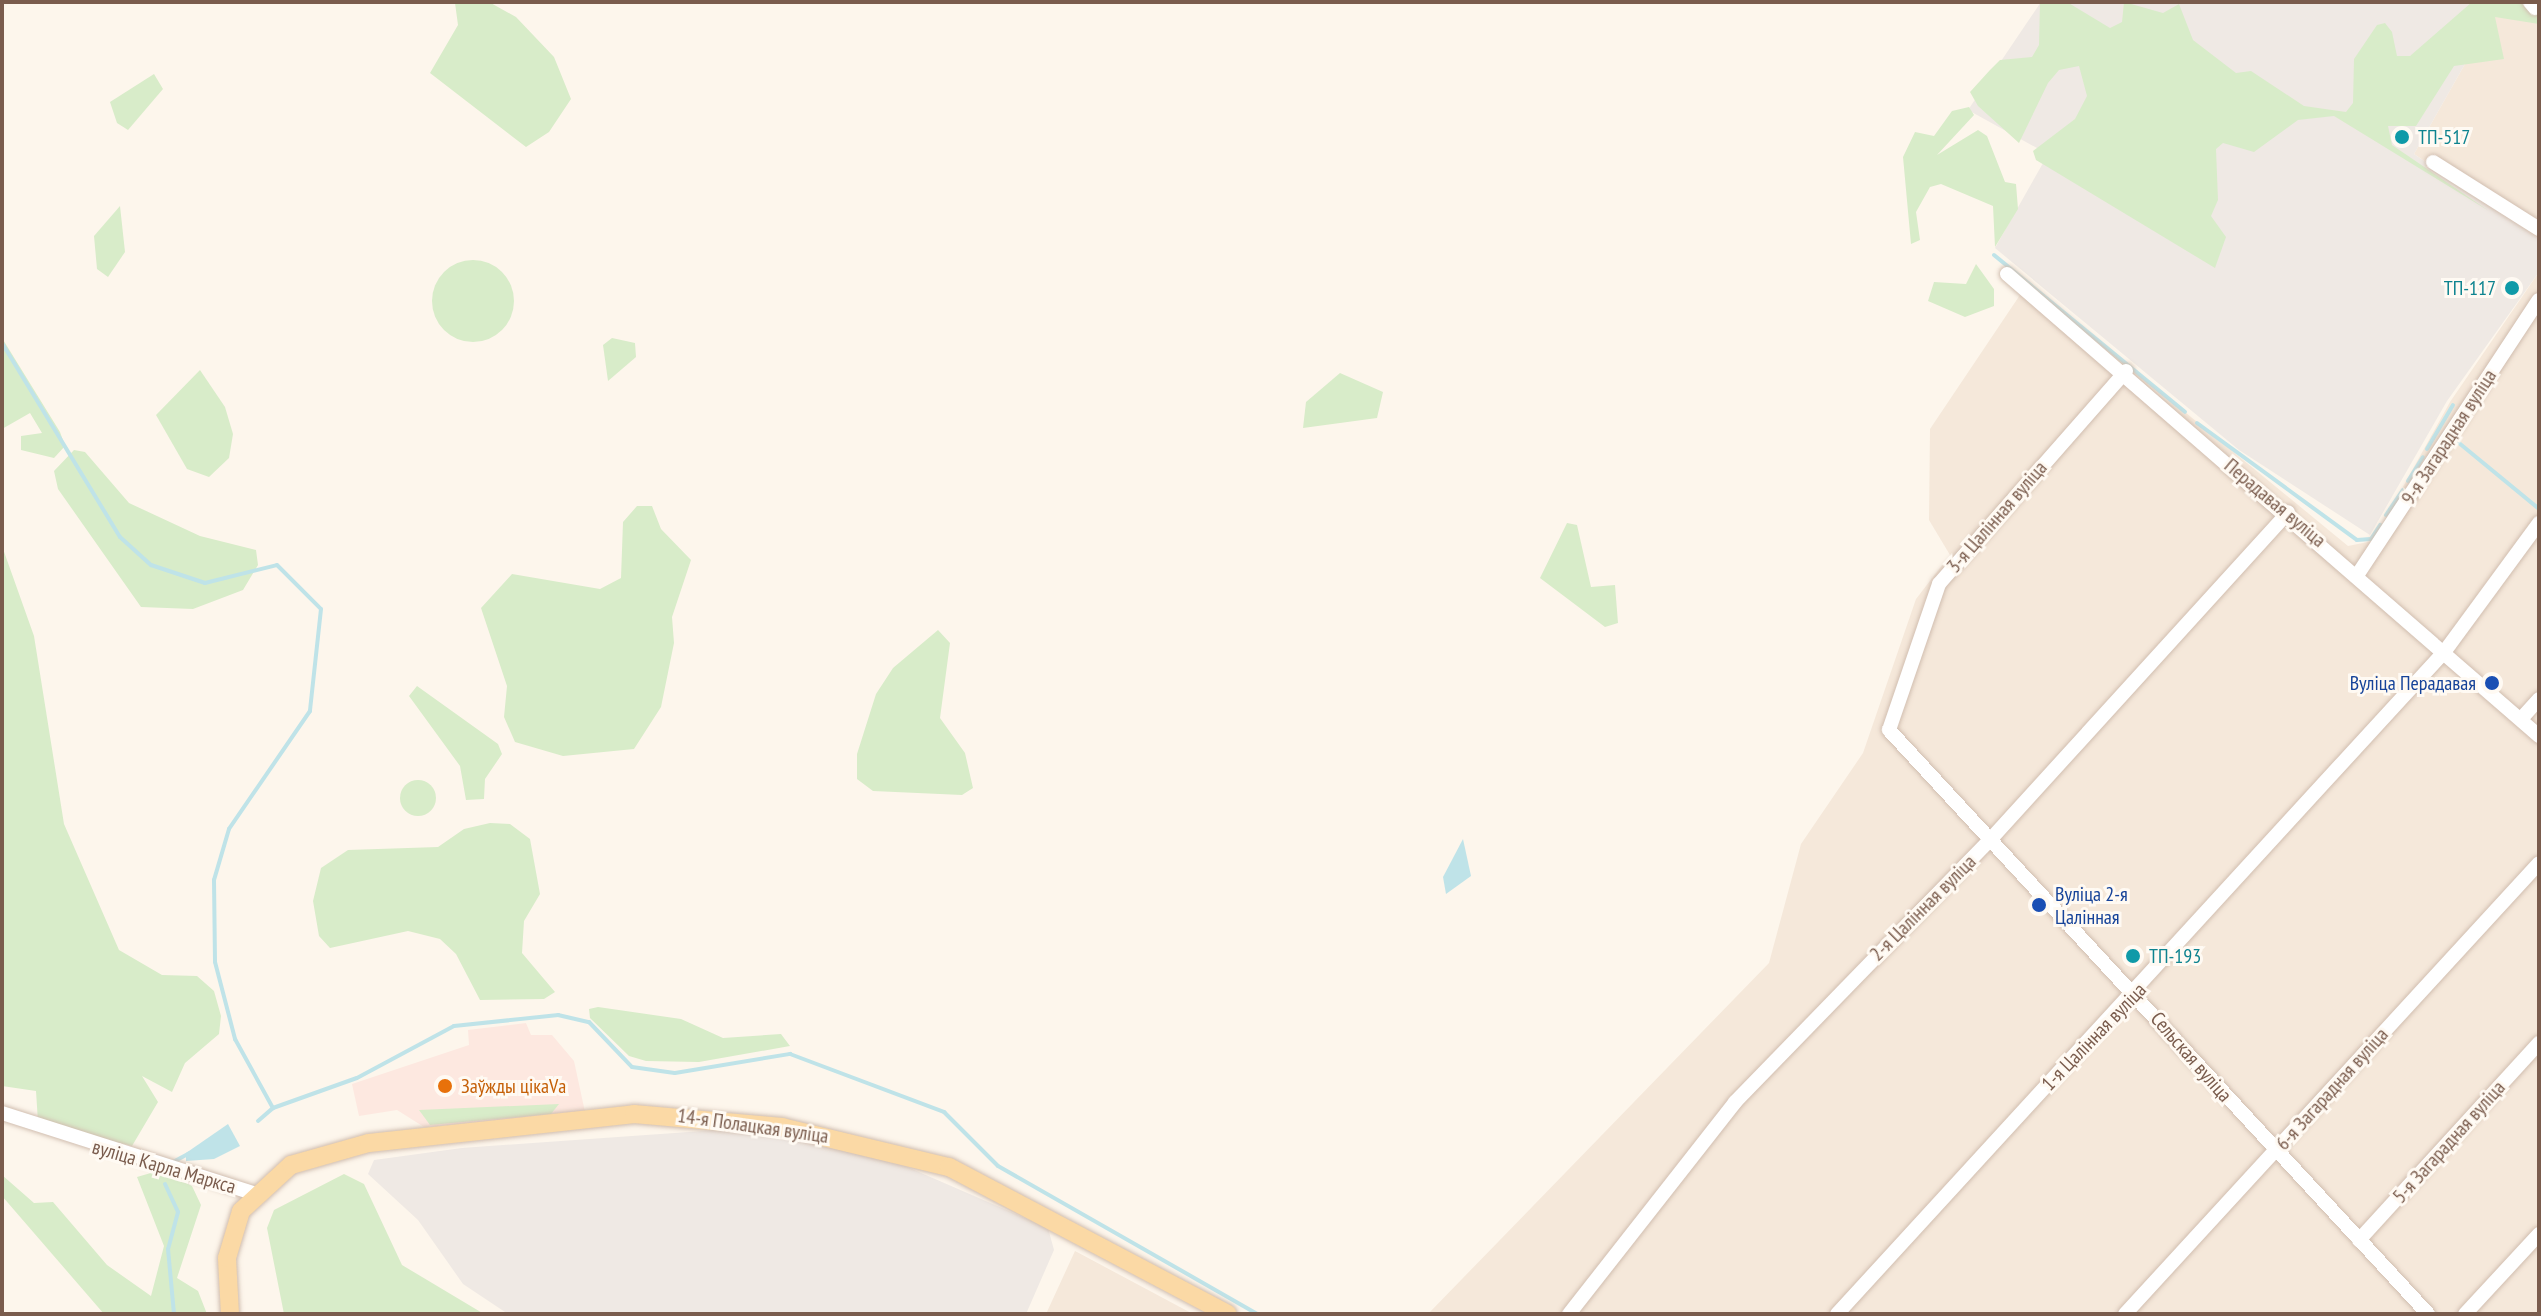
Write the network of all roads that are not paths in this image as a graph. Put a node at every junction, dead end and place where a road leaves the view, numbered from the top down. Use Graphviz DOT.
graph roads {
  1 [pos="2433,162"];
  2 [pos="2539,229"];
  3 [pos="2007,274"];
  4 [pos="2539,300"];
  5 [pos="2126,371"];
  6 [pos="2288,512"];
  7 [pos="2539,523"];
  8 [pos="2358,574"];
  9 [pos="2445,651"];
  10 [pos="2539,699"];
  11 [pos="2521,719"];
  12 [pos="1889,730"];
  13 [pos="2539,736"];
  14 [pos="1990,840"];
  15 [pos="2539,863"];
  16 [pos="2136,995"];
  17 [pos="2539,1043"];
  18 [pos="2,1113"];
  19 [pos="2275,1152"];
  20 [pos="252,1193"];
  21 [pos="2539,1234"];
  22 [pos="2359,1240"];
  23 [pos="2412,1308"];
  24 [pos="230,1314"];
  25 [pos="1228,1314"];
  26 [pos="1569,1314"];
  27 [pos="1837,1314"];
  28 [pos="2125,1314"];
  29 [pos="2428,1314"];
  30 [pos="2465,1314"];
  1 -- 2 [label="street"];
  3 -- 5 [label="street, Перадавая вуліца"];
  4 -- 8 [label="street, 9-я Загарадная вуліца"];
  5 -- 6 [label="street, Перадавая вуліца"];
  5 -- 12 [label="street, 3-я Цалінная вуліца"];
  6 -- 8 [label="street, Перадавая вуліца"];
  6 -- 14 [label="street, 2-я Цалінная вуліца"];
  7 -- 9 [label="street, 1-я Цалінная вуліца"];
  8 -- 9 [label="street, Перадавая вуліца"];
  9 -- 11 [label="street, Перадавая вуліца"];
  9 -- 16 [label="street, 1-я Цалінная вуліца"];
  10 -- 11 [label="street"];
  11 -- 13 [label="street, Перадавая вуліца"];
  12 -- 14 [label="street, Сельская вуліца"];
  14 -- 16 [label="street, Сельская вуліца"];
  14 -- 26 [label="street, 2-я Цалінная вуліца"];
  15 -- 19 [label="street, 6-я Загарадная вуліца"];
  16 -- 19 [label="street, Сельская вуліца"];
  16 -- 27 [label="street, 1-я Цалінная вуліца"];
  17 -- 22 [label="street, 5-я Загарадная вуліца"];
  18 -- 20 [label="street, вуліца Карла Маркса"];
  19 -- 22 [label="street, Сельская вуліца"];
  19 -- 28 [label="street, 6-я Загарадная вуліца"];
  20 -- 24 [label="main road, вуліца Карла Маркса"];
  20 -- 25 [label="main road, 14-я Полацкая вуліца"];
  21 -- 30 [label="street"];
  22 -- 23 [label="street, Сельская вуліца"];
  23 -- 29 [label="street, Сельская вуліца"];
}
